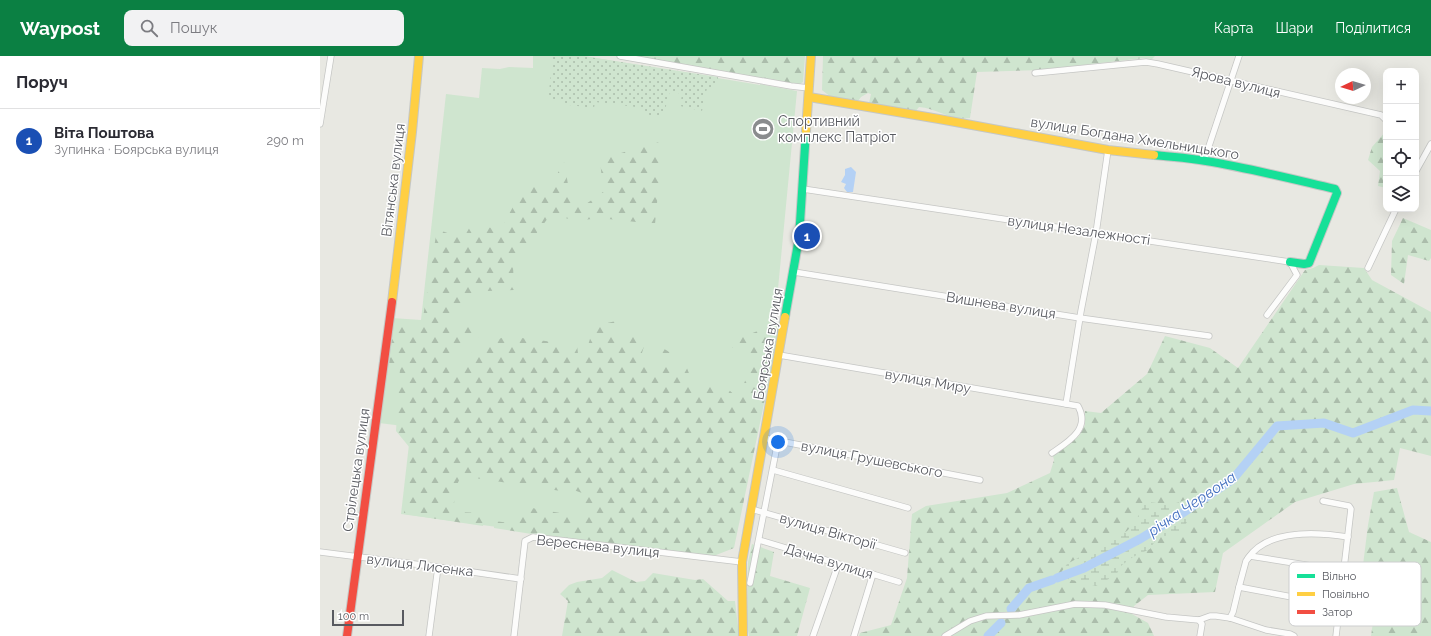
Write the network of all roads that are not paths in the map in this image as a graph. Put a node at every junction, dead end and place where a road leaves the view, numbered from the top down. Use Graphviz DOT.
graph roads {
  1 [pos="331,56"];
  2 [pos="419,56"];
  3 [pos="620,56"];
  4 [pos="811,56"];
  5 [pos="1240,56"];
  6 [pos="1035,73"];
  7 [pos="1231,80"];
  8 [pos="809,88"];
  9 [pos="809,97"];
  10 [pos="1383,118"];
  11 [pos="320,124"];
  12 [pos="1431,144"];
  13 [pos="1108,150"];
  14 [pos="1204,162"];
  15 [pos="1419,166"];
  16 [pos="803,189"];
  17 [pos="1395,212"];
  18 [pos="1096,233"];
  19 [pos="1290,262"];
  20 [pos="1368,268"];
  21 [pos="794,272"];
  22 [pos="391,308"];
  23 [pos="1268,316"];
  24 [pos="1080,318"];
  25 [pos="1209,336"];
  26 [pos="779,355"];
  27 [pos="1066,404"];
  28 [pos="764,438"];
  29 [pos="778,441"];
  30 [pos="1052,453"];
  31 [pos="773,470"];
  32 [pos="980,480"];
  33 [pos="1323,500"];
  34 [pos="908,508"];
  35 [pos="751,510"];
  36 [pos="764,513"];
  37 [pos="1348,536"];
  38 [pos="759,540"];
  39 [pos="320,552"];
  40 [pos="905,553"];
  41 [pos="357,557"];
  42 [pos="1248,558"];
  43 [pos="742,562"];
  44 [pos="1290,562"];
  45 [pos="1345,562"];
  46 [pos="838,565"];
  47 [pos="438,567"];
  48 [pos="873,574"];
  49 [pos="521,579"];
  50 [pos="899,582"];
  51 [pos="750,583"];
  52 [pos="1239,587"];
  53 [pos="1289,596"];
  54 [pos="1230,618"];
  55 [pos="1199,620"];
  56 [pos="1337,626"];
  57 [pos="1291,635"];
  58 [pos="347,636"];
  59 [pos="430,636"];
  60 [pos="514,636"];
  61 [pos="743,636"];
  62 [pos="814,636"];
  63 [pos="854,636"];
  64 [pos="945,636"];
  65 [pos="1200,636"];
  66 [pos="1336,636"];
  1 -- 11 [label="street"];
  2 -- 22 [label="street, Вітянська вулиця"];
  3 -- 8 [label="street"];
  4 -- 8 [label="street, Боярська вулиця"];
  5 -- 7 [label="street"];
  6 -- 7 [label="street, Ярова вулиця"];
  7 -- 10 [label="street, Ярова вулиця"];
  7 -- 14 [label="street"];
  8 -- 9 [label="street, Боярська вулиця"];
  9 -- 13 [label="street, вулиця Богдана Хмельницького"];
  9 -- 16 [label="street, Боярська вулиця"];
  12 -- 15 [label="street"];
  13 -- 14 [label="street, вулиця Богдана Хмельницького"];
  13 -- 18 [label="street"];
  14 -- 19 [label="street, вулиця Богдана Хмельницького"];
  16 -- 18 [label="street, вулиця Незалежності"];
  16 -- 21 [label="street, Боярська вулиця"];
  17 -- 20 [label="street"];
  18 -- 19 [label="street, вулиця Незалежності"];
  18 -- 24 [label="street"];
  19 -- 23 [label="street"];
  21 -- 24 [label="street, Вишнева вулиця"];
  21 -- 26 [label="street, Боярська вулиця"];
  22 -- 41 [label="street, Стрілецька вулиця"];
  24 -- 25 [label="street, Вишнева вулиця"];
  24 -- 27 [label="street"];
  26 -- 27 [label="street, вулиця Миру"];
  26 -- 28 [label="street, Боярська вулиця"];
  27 -- 30 [label="street, вулиця Миру"];
  28 -- 29 [label="street, вулиця Грушевського"];
  28 -- 35 [label="street, Боярська вулиця"];
  29 -- 31 [label="street"];
  29 -- 32 [label="street, вулиця Грушевського"];
  31 -- 34 [label="street"];
  31 -- 36 [label="street"];
  33 -- 37 [label="street"];
  35 -- 36 [label="street, вулиця Вікторії"];
  35 -- 43 [label="street, Боярська вулиця"];
  36 -- 38 [label="street"];
  36 -- 40 [label="street, вулиця Вікторії"];
  37 -- 42 [label="street"];
  37 -- 45 [label="street"];
  38 -- 46 [label="street, Дачна вулиця"];
  38 -- 51 [label="street"];
  39 -- 41 [label="street, вулиця Лисенка"];
  41 -- 47 [label="street, вулиця Лисенка"];
  41 -- 58 [label="street, Стрілецька вулиця"];
  42 -- 44 [label="street"];
  42 -- 52 [label="street"];
  43 -- 49 [label="street, Вереснева вулиця"];
  43 -- 61 [label="street, Боярська вулиця"];
  46 -- 48 [label="street, Дачна вулиця"];
  46 -- 62 [label="street"];
  47 -- 49 [label="street, вулиця Лисенка"];
  47 -- 59 [label="street"];
  48 -- 50 [label="street, Дачна вулиця"];
  48 -- 63 [label="street"];
  49 -- 60 [label="street, Вереснева вулиця"];
  52 -- 53 [label="street"];
  52 -- 54 [label="street"];
  54 -- 55 [label="street"];
  54 -- 57 [label="street"];
  55 -- 64 [label="street"];
  55 -- 65 [label="street"];
  56 -- 66 [label="street"];
}
